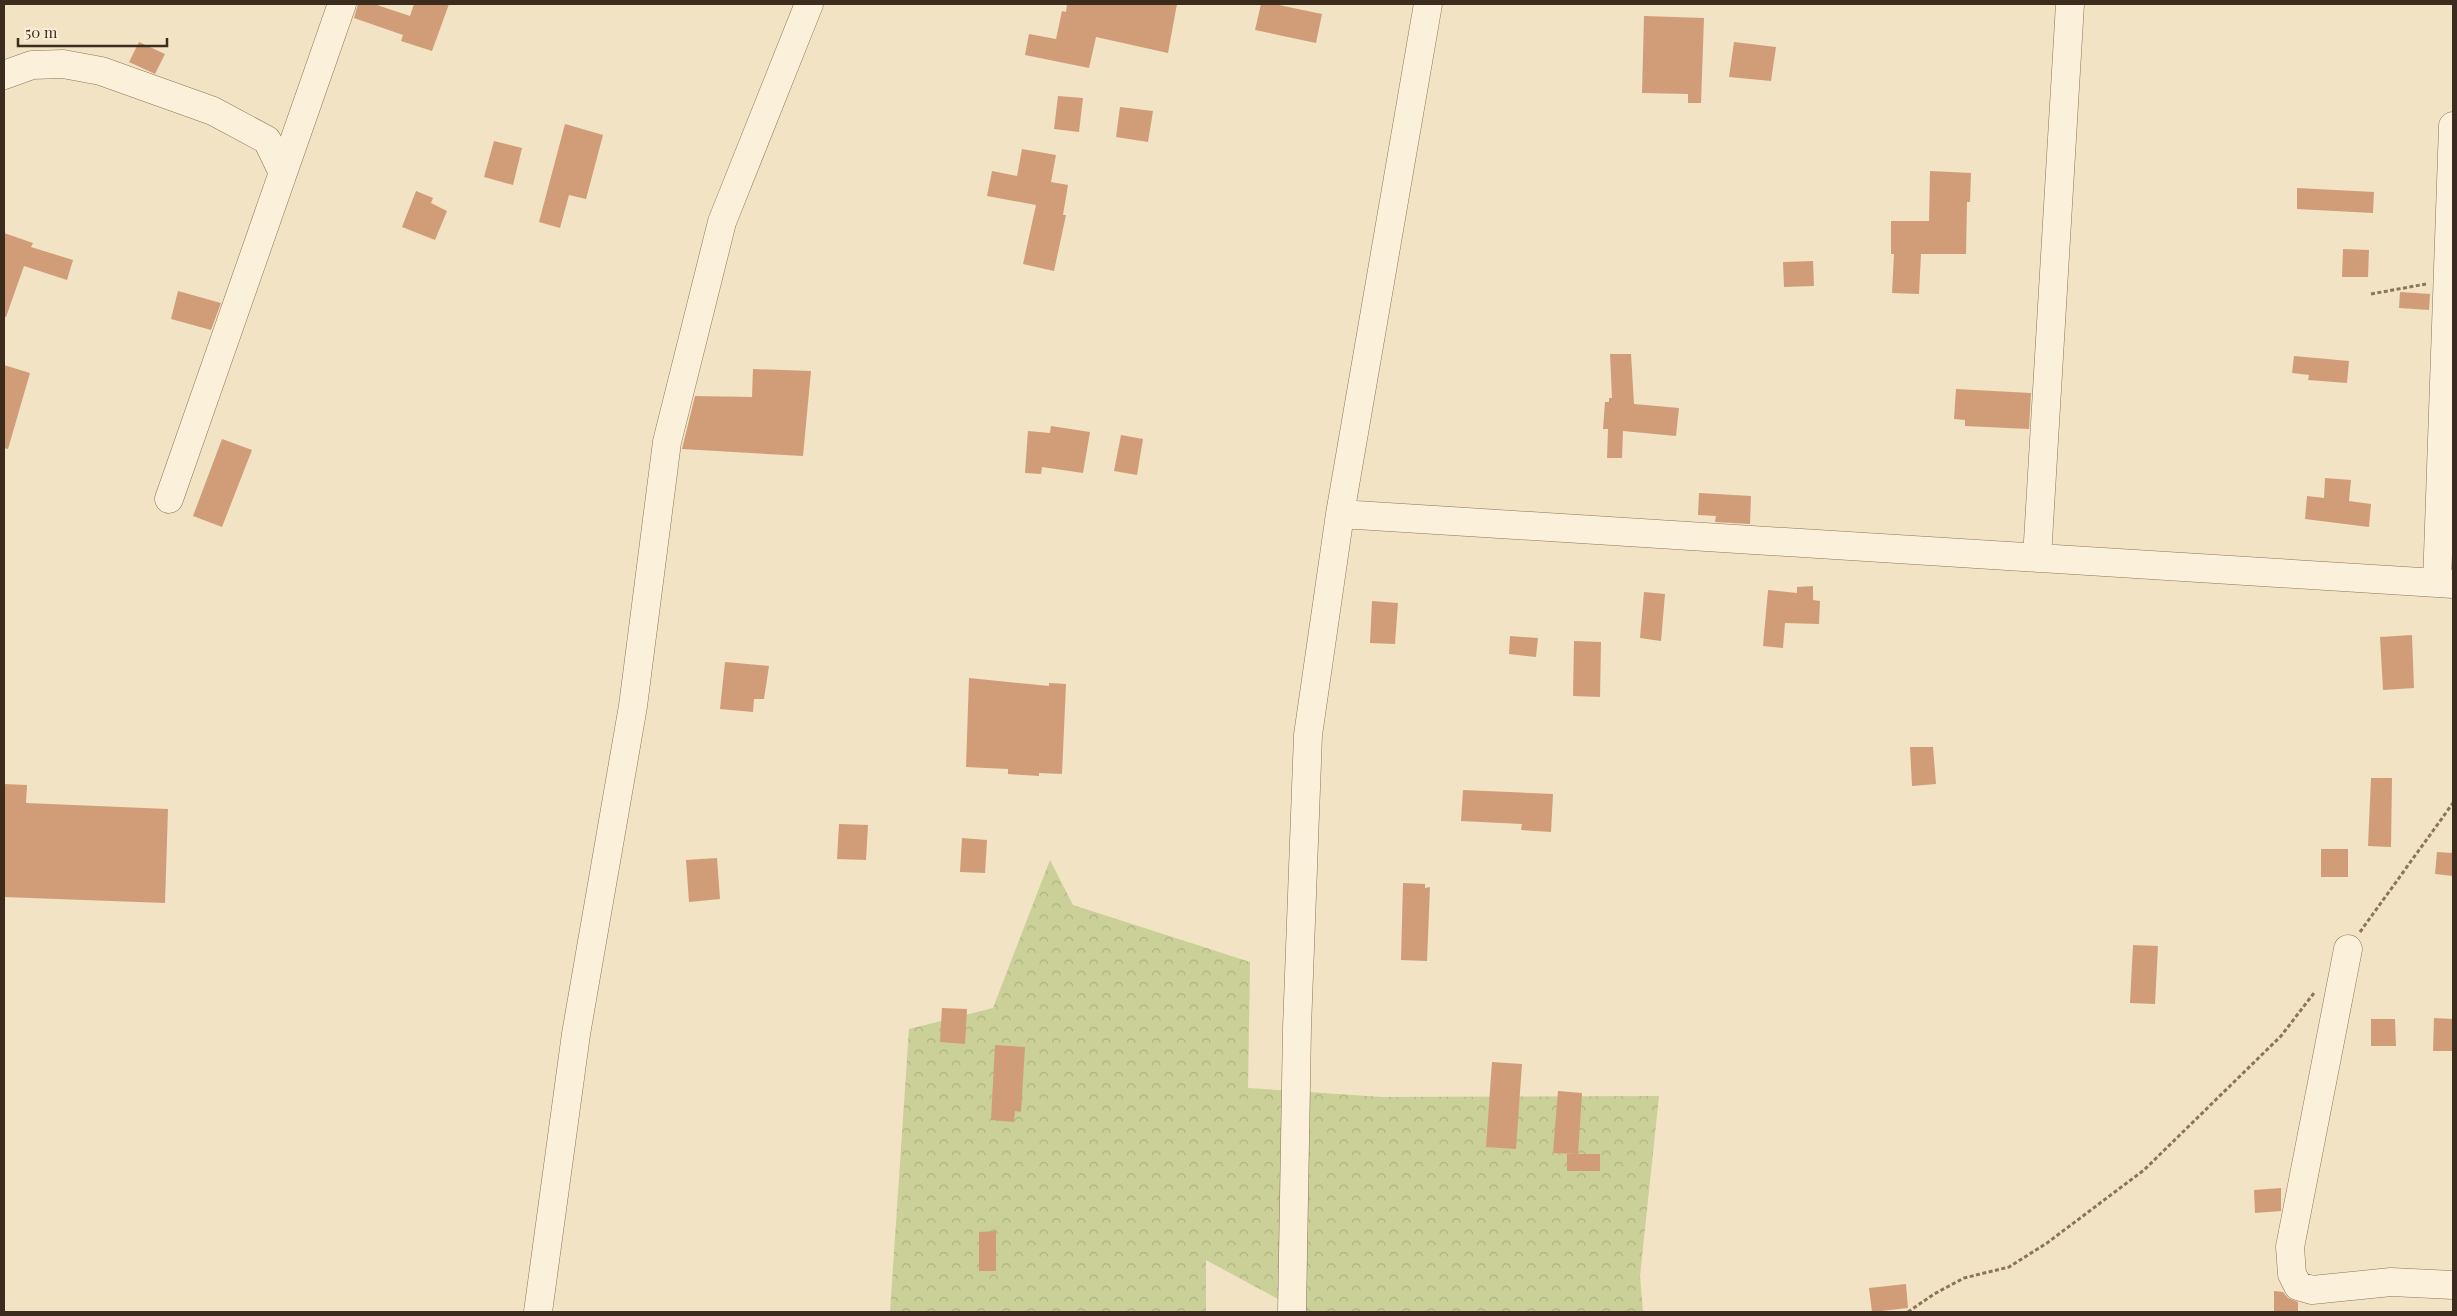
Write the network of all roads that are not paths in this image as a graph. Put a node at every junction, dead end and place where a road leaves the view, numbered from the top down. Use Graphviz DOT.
graph roads {
  1 [pos="342,4"];
  2 [pos="808,4"];
  3 [pos="1428,4"];
  4 [pos="2070,4"];
  5 [pos="4,74"];
  6 [pos="2453,126"];
  7 [pos="283,173"];
  8 [pos="169,499"];
  9 [pos="1340,514"];
  10 [pos="2037,558"];
  11 [pos="2445,584"];
  12 [pos="2348,949"];
  13 [pos="2453,1286"];
  14 [pos="2312,1301"];
  15 [pos="538,1312"];
  16 [pos="1292,1312"];
  1 -- 7 [label="street"];
  2 -- 15 [label="street"];
  3 -- 9 [label="street"];
  4 -- 10 [label="street"];
  5 -- 7 [label="street"];
  6 -- 11 [label="street"];
  7 -- 8 [label="street"];
  9 -- 10 [label="street"];
  9 -- 16 [label="street"];
  10 -- 11 [label="street"];
  12 -- 14 [label="street"];
  13 -- 14 [label="street"];
}
